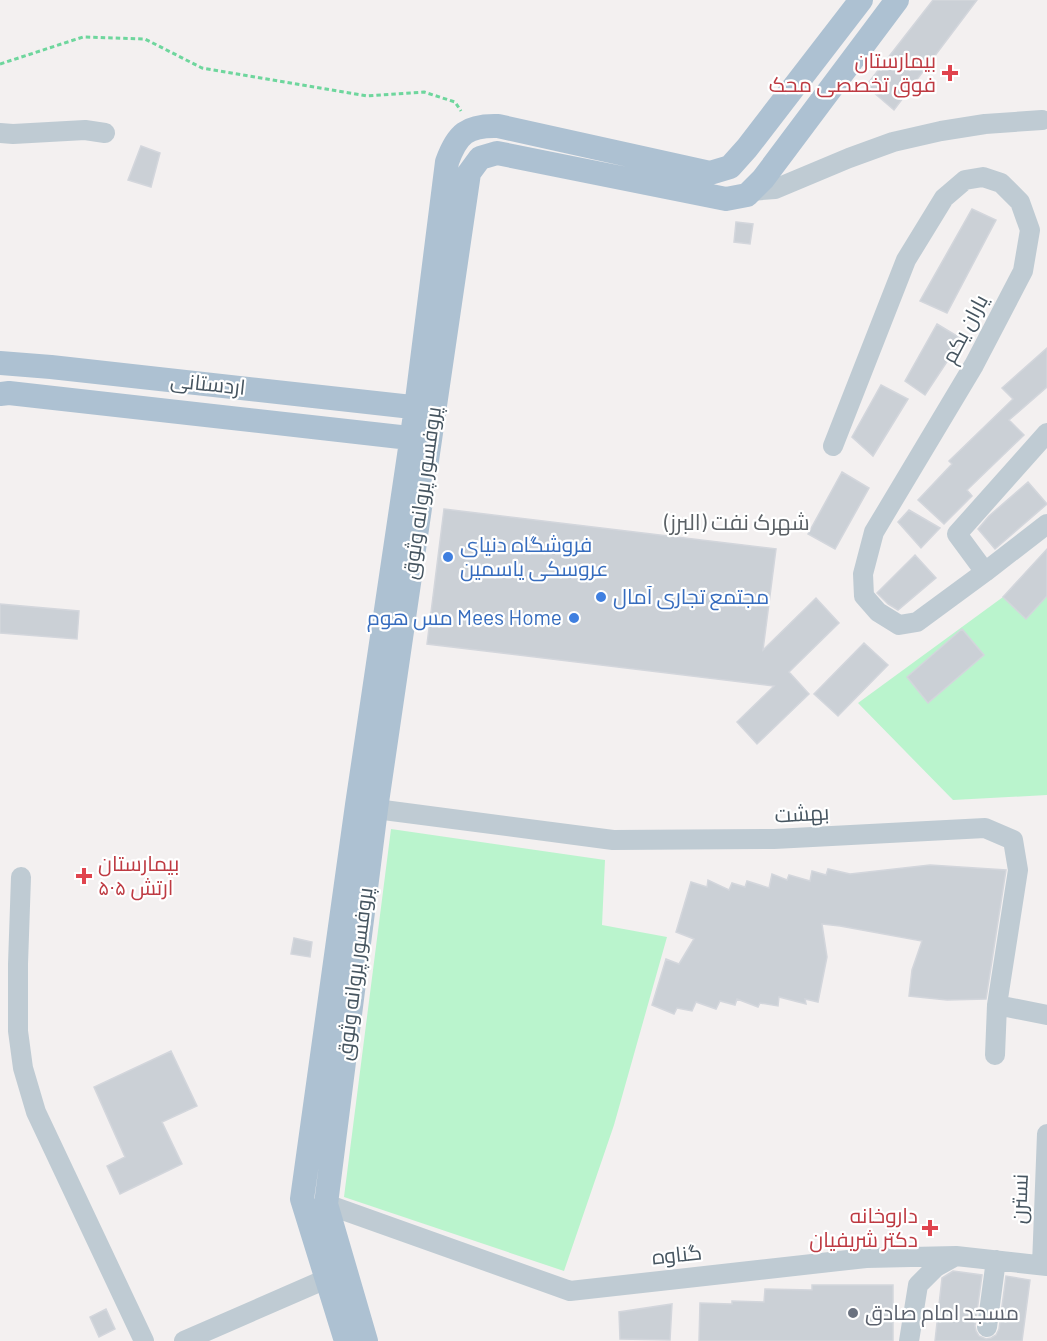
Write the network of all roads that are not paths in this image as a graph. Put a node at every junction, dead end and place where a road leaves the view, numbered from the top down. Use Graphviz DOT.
graph roads {
  1 [pos="861,0"];
  2 [pos="897,0"];
  3 [pos="1042,120"];
  4 [pos="0,133"];
  5 [pos="105,133"];
  6 [pos="730,167"];
  7 [pos="749,193"];
  8 [pos="0,363"];
  9 [pos="0,394"];
  10 [pos="425,409"];
  11 [pos="1047,433"];
  12 [pos="421,439"];
  13 [pos="833,446"];
  14 [pos="1047,524"];
  15 [pos="985,572"];
  16 [pos="367,807"];
  17 [pos="21,877"];
  18 [pos="997,1005"];
  19 [pos="1047,1015"];
  20 [pos="995,1055"];
  21 [pos="1047,1134"];
  22 [pos="303,1190"];
  23 [pos="326,1204"];
  24 [pos="956,1256"];
  25 [pos="880,1258"];
  26 [pos="996,1260"];
  27 [pos="1044,1266"];
  28 [pos="336,1276"];
  29 [pos="918,1286"];
  30 [pos="987,1327"];
  31 [pos="144,1341"];
  32 [pos="184,1341"];
  33 [pos="345,1341"];
  34 [pos="366,1341"];
  35 [pos="909,1341"];
  1 -- 6 [label="main road"];
  2 -- 7 [label="main road"];
  3 -- 7 [label="street"];
  4 -- 5 [label="street"];
  6 -- 7 [label="main road"];
  6 -- 10 [label="main road, پروفسور پروانه وثوق"];
  7 -- 10 [label="main road, پروفسور پروانه وثوق"];
  8 -- 10 [label="main road, اردستانی"];
  9 -- 12 [label="main road, اردستانی"];
  10 -- 12 [label="main road, پروفسور پروانه وثوق"];
  11 -- 15 [label="street"];
  12 -- 16 [label="main road, پروفسور پروانه وثوق"];
  13 -- 15 [label="street, یاران یکم"];
  14 -- 15 [label="street, یاران یکم"];
  16 -- 18 [label="street, بهشت"];
  16 -- 22 [label="main road, پروفسور پروانه وثوق"];
  16 -- 23 [label="main road, پروفسور پروانه وثوق"];
  17 -- 31 [label="street"];
  18 -- 19 [label="street"];
  18 -- 20 [label="street, بهشت"];
  21 -- 27 [label="street, نسترن"];
  22 -- 23 [label="main road"];
  22 -- 28 [label="main road, پروفسور پروانه وثوق"];
  23 -- 25 [label="street, گناوه"];
  23 -- 28 [label="main road, پروفسور پروانه وثوق"];
  24 -- 25 [label="street, گناوه"];
  24 -- 26 [label="street, گناوه"];
  24 -- 29 [label="street"];
  25 -- 29 [label="street"];
  26 -- 27 [label="street, گناوه"];
  26 -- 30 [label="street"];
  28 -- 32 [label="street"];
  28 -- 33 [label="main road, پروفسور پروانه وثوق"];
  28 -- 34 [label="main road, پروفسور پروانه وثوق"];
  29 -- 35 [label="street"];
}
